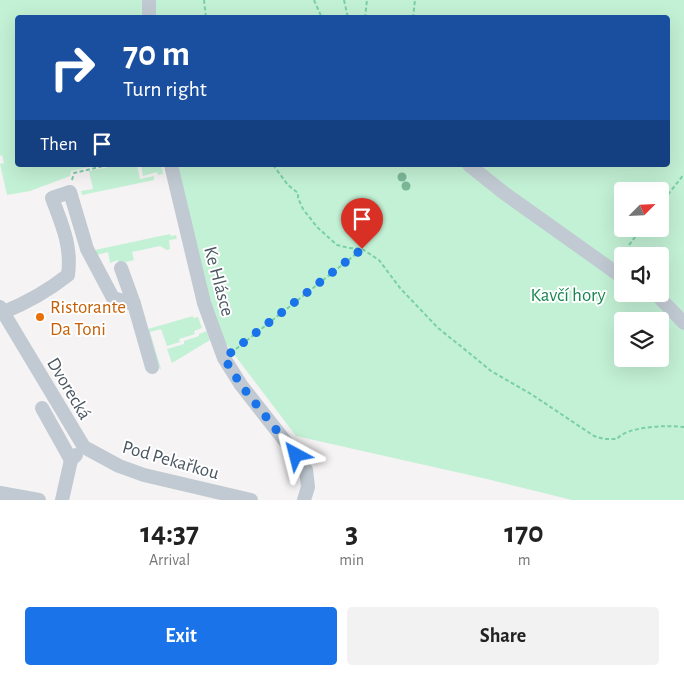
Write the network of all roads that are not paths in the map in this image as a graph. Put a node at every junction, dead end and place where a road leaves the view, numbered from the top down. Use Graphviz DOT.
graph roads {
  1 [pos="149,0"];
  2 [pos="149,15"];
  3 [pos="171,167"];
  4 [pos="472,167"];
  5 [pos="121,268"];
  6 [pos="614,271"];
  7 [pos="664,302"];
  8 [pos="134,304"];
  9 [pos="2,309"];
  10 [pos="684,323"];
  11 [pos="152,367"];
  12 [pos="42,408"];
  13 [pos="84,447"];
  14 [pos="71,460"];
  15 [pos="0,493"];
  16 [pos="39,500"];
  17 [pos="62,500"];
  18 [pos="251,500"];
  19 [pos="304,500"];
  1 -- 2 [label="street"];
  3 -- 19 [label="street, Ke Hlásce"];
  4 -- 6 [label="street"];
  5 -- 8 [label="street"];
  7 -- 10 [label="street"];
  8 -- 9 [label="street"];
  8 -- 11 [label="street"];
  9 -- 13 [label="street, Dvorecká"];
  12 -- 14 [label="street, Dvorecká"];
  13 -- 14 [label="street, Dvorecká"];
  13 -- 18 [label="street, Pod Pekařkou"];
  14 -- 17 [label="street"];
  15 -- 16 [label="street"];
}
